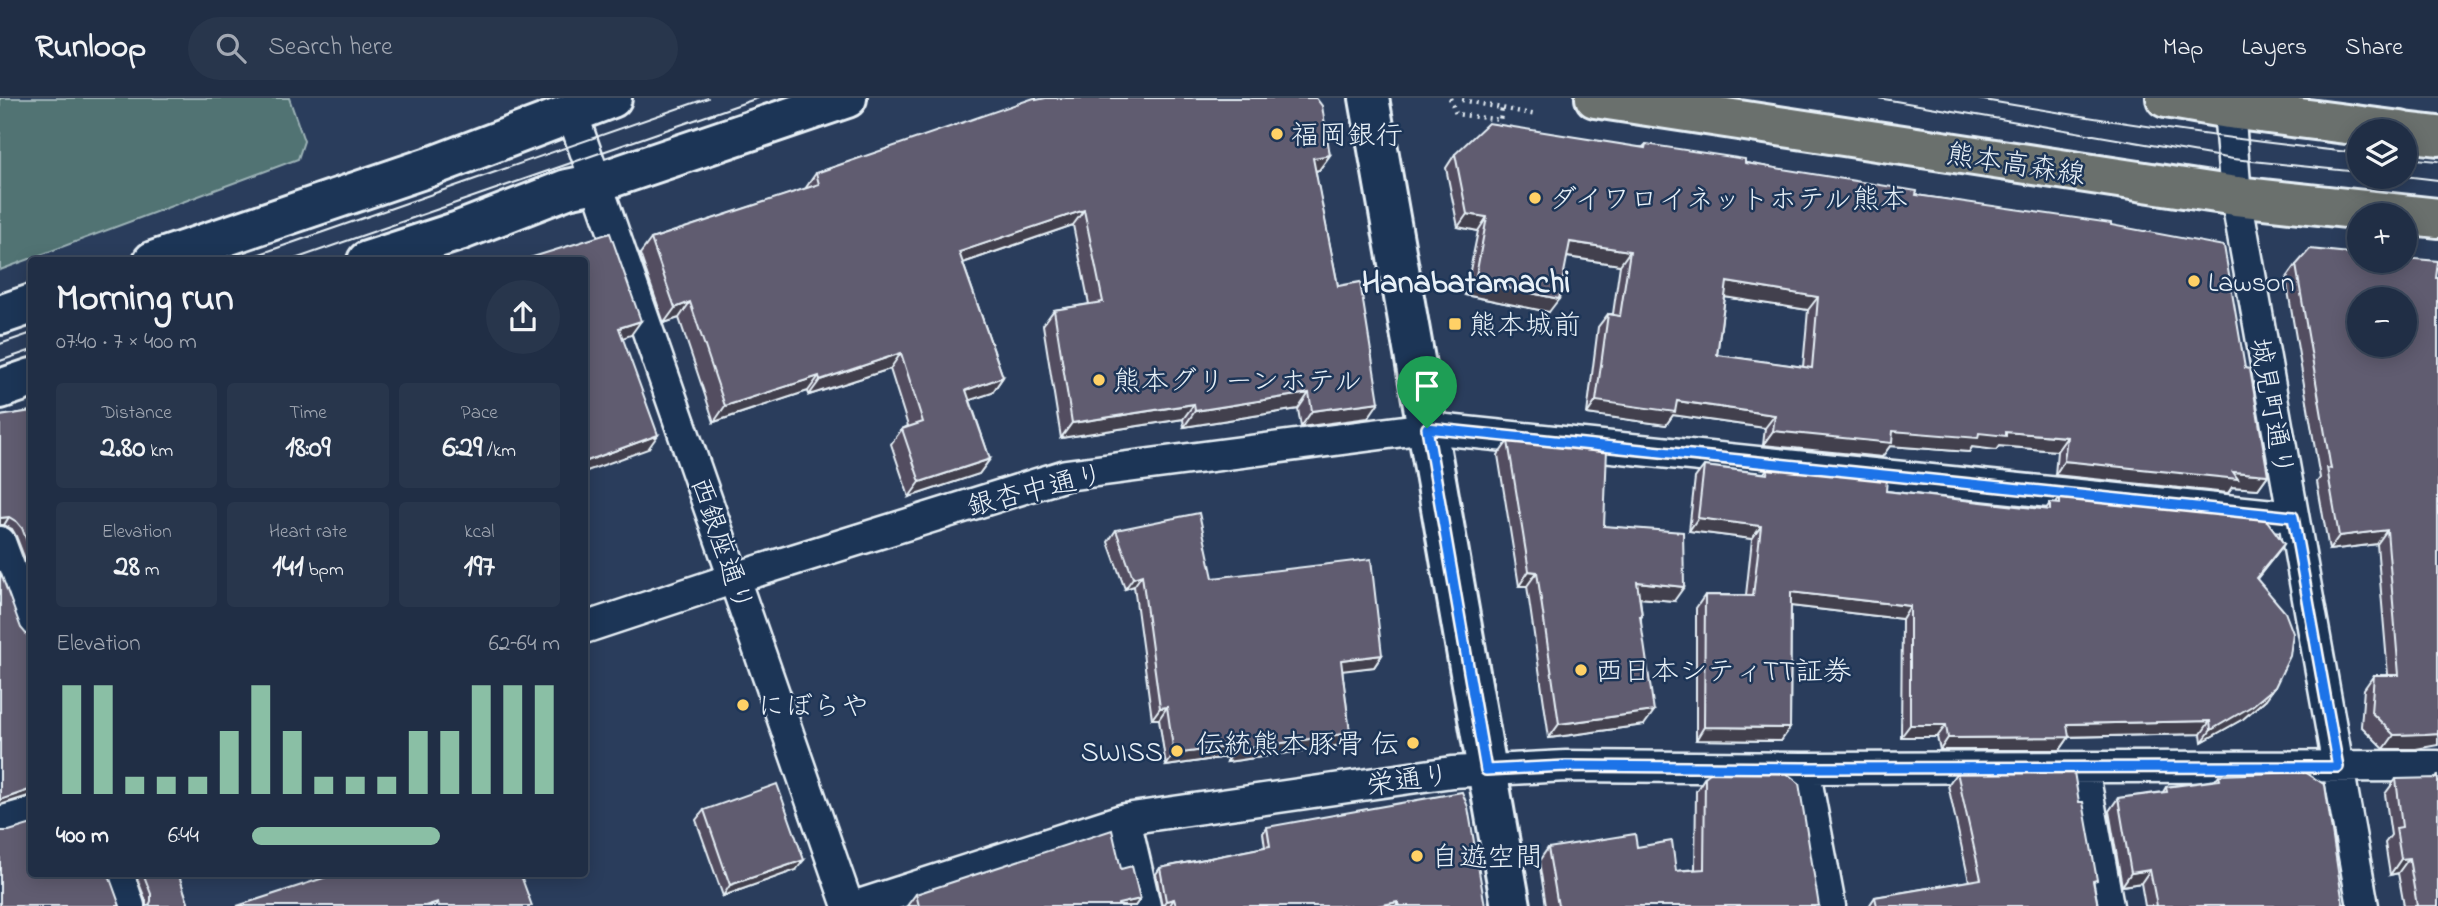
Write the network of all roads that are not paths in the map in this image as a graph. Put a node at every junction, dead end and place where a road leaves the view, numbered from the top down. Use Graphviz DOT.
graph roads {
  1 [pos="612,98"];
  2 [pos="847,98"];
  3 [pos="1369,98"];
  4 [pos="1595,98"];
  5 [pos="2166,98"];
  6 [pos="2230,103"];
  7 [pos="572,113"];
  8 [pos="2347,122"];
  9 [pos="2417,133"];
  10 [pos="2438,136"];
  11 [pos="596,183"];
  12 [pos="2236,196"];
  13 [pos="2438,218"];
  14 [pos="165,257"];
  15 [pos="379,257"];
  16 [pos="28,305"];
  17 [pos="0,315"];
  18 [pos="28,379"];
  19 [pos="0,389"];
  20 [pos="1427,428"];
  21 [pos="2293,517"];
  22 [pos="0,542"];
  23 [pos="735,578"];
  24 [pos="28,618"];
  25 [pos="588,627"];
  26 [pos="2438,766"];
  27 [pos="2338,767"];
  28 [pos="1804,768"];
  29 [pos="2083,768"];
  30 [pos="1486,770"];
  31 [pos="28,814"];
  32 [pos="1125,819"];
  33 [pos="0,822"];
  34 [pos="119,877"];
  35 [pos="129,906"];
  36 [pos="848,906"];
  37 [pos="856,906"];
  38 [pos="1145,906"];
  39 [pos="1511,906"];
  40 [pos="1830,906"];
  41 [pos="2108,906"];
  42 [pos="2364,906"];
  1 -- 7 [label="street"];
  2 -- 11 [label="street"];
  3 -- 20 [label="street"];
  4 -- 12 [label="main road, 熊本高森線"];
  5 -- 6 [label="main road"];
  6 -- 8 [label="main road"];
  6 -- 12 [label="street, 城見町通り"];
  7 -- 11 [label="street, 西銀座通り"];
  7 -- 14 [label="street"];
  9 -- 10 [label="main road"];
  11 -- 15 [label="street"];
  11 -- 23 [label="street, 西銀座通り"];
  12 -- 13 [label="main road, 熊本高森線"];
  12 -- 21 [label="street, 城見町通り"];
  16 -- 17 [label="street"];
  18 -- 19 [label="street"];
  20 -- 21 [label="street, 銀杏中通り"];
  20 -- 23 [label="street, 銀杏中通り"];
  20 -- 30 [label="street"];
  21 -- 27 [label="street, 城見町通り"];
  22 -- 24 [label="street"];
  23 -- 25 [label="street, 銀杏中通り"];
  23 -- 36 [label="street, 西銀座通り"];
  26 -- 27 [label="street, 栄通り"];
  27 -- 29 [label="street, 栄通り"];
  27 -- 42 [label="street, 城見町通り"];
  28 -- 29 [label="street, 栄通り"];
  28 -- 30 [label="street, 栄通り"];
  28 -- 40 [label="street"];
  29 -- 41 [label="street"];
  30 -- 32 [label="street, 栄通り"];
  30 -- 39 [label="street"];
  31 -- 33 [label="street"];
  32 -- 37 [label="street, 栄通り"];
  32 -- 38 [label="street"];
  34 -- 35 [label="street"];
}
